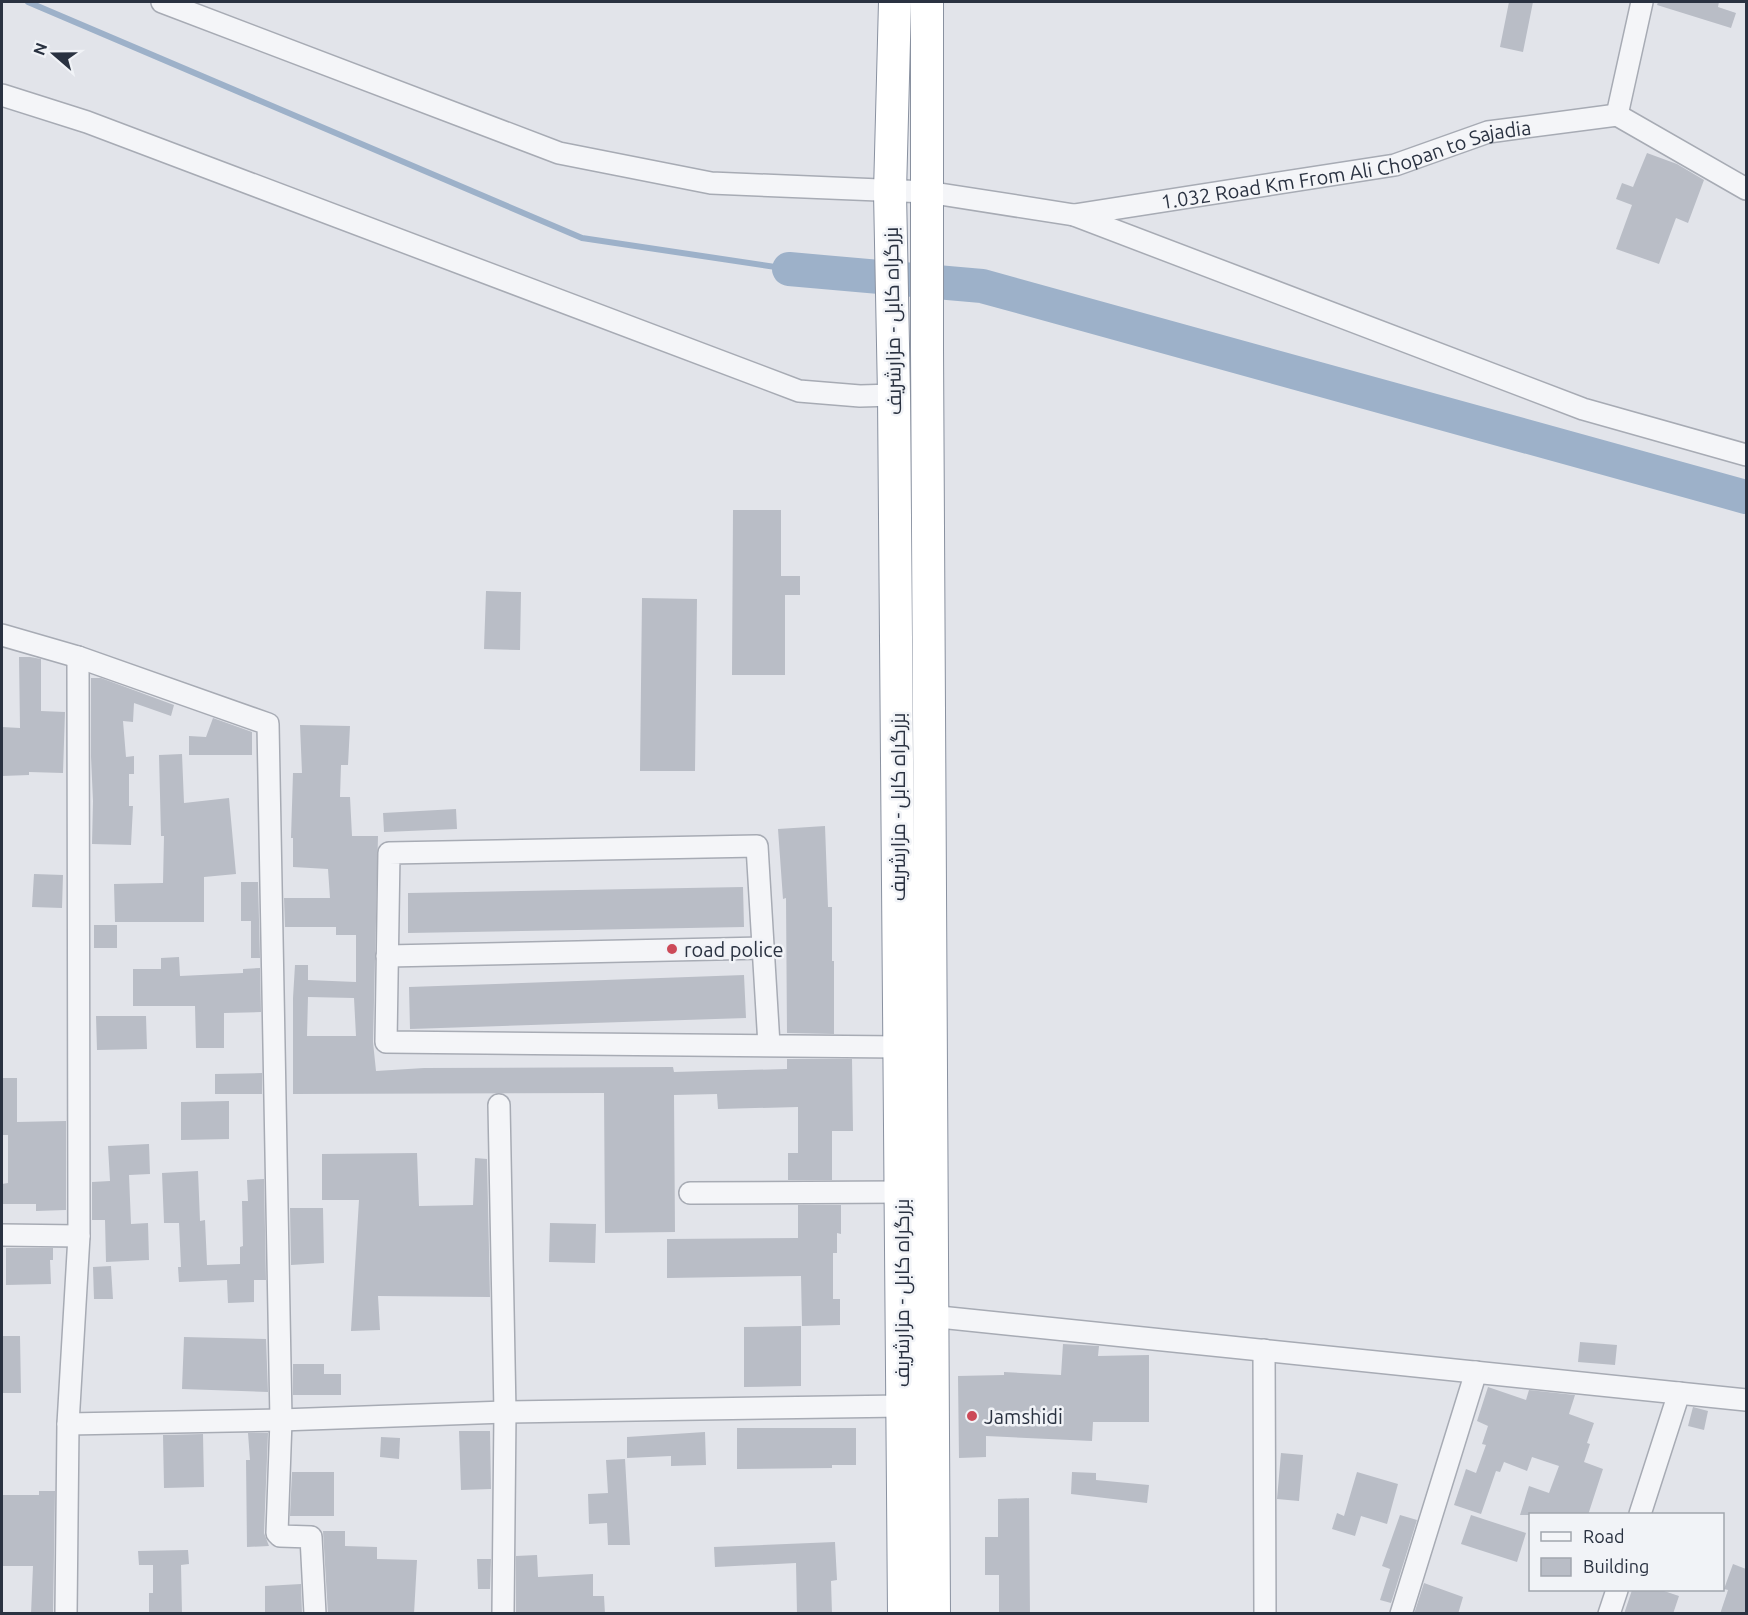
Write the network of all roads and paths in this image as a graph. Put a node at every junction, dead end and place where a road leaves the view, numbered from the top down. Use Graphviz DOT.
graph roads {
  1 [pos="162,2"];
  2 [pos="895,2"];
  3 [pos="927,2"];
  4 [pos="1642,2"];
  5 [pos="2,95"];
  6 [pos="1617,115"];
  7 [pos="1746,189"];
  8 [pos="927,200"];
  9 [pos="890,201"];
  10 [pos="1074,215"];
  11 [pos="894,395"];
  12 [pos="1746,455"];
  13 [pos="2,635"];
  14 [pos="78,657"];
  15 [pos="763,948"];
  16 [pos="387,956"];
  17 [pos="769,1045"];
  18 [pos="900,1047"];
  19 [pos="499,1105"];
  20 [pos="901,1192"];
  21 [pos="690,1193"];
  22 [pos="2,1235"];
  23 [pos="80,1236"];
  24 [pos="902,1313"];
  25 [pos="933,1316"];
  26 [pos="1264,1350"];
  27 [pos="1476,1372"];
  28 [pos="1679,1393"];
  29 [pos="1746,1400"];
  30 [pos="902,1406"];
  31 [pos="505,1412"];
  32 [pos="281,1420"];
  33 [pos="68,1424"];
  34 [pos="1641,1513"];
  35 [pos="1617,1591"];
  36 [pos="66,1614"];
  37 [pos="315,1614"];
  38 [pos="503,1614"];
  39 [pos="904,1614"];
  40 [pos="934,1614"];
  41 [pos="1265,1614"];
  42 [pos="1401,1614"];
  43 [pos="1609,1614"];
  1 -- 9 [label="street, 1.032 Road Km From Ali Chopan to Sajadia"];
  2 -- 9 [label="highway, بزرگراه کابل - مزارشریف"];
  3 -- 8 [label="highway, بزرگراه کابل - مزارشریف"];
  4 -- 6 [label="street"];
  5 -- 11 [label="street"];
  6 -- 7 [label="street"];
  6 -- 10 [label="street, 1.032 Road Km From Ali Chopan to Sajadia"];
  8 -- 9 [label="street, 1.032 Road Km From Ali Chopan to Sajadia"];
  8 -- 10 [label="street, 1.032 Road Km From Ali Chopan to Sajadia"];
  8 -- 25 [label="highway, بزرگراه کابل - مزارشریف"];
  9 -- 11 [label="highway, بزرگراه کابل - مزارشریف"];
  10 -- 12 [label="street"];
  11 -- 18 [label="highway, بزرگراه کابل - مزارشریف"];
  13 -- 14 [label="street"];
  14 -- 23 [label="street"];
  14 -- 32 [label="street"];
  15 -- 16 [label="street"];
  15 -- 16 [label="street"];
  15 -- 17 [label="street"];
  16 -- 17 [label="street"];
  17 -- 18 [label="street"];
  18 -- 20 [label="highway, بزرگراه کابل - مزارشریف"];
  19 -- 31 [label="street"];
  20 -- 21 [label="street"];
  20 -- 24 [label="highway, بزرگراه کابل - مزارشریف"];
  22 -- 23 [label="street"];
  23 -- 33 [label="street"];
  24 -- 25 [label="street"];
  24 -- 30 [label="highway, بزرگراه کابل - مزارشریف"];
  25 -- 26 [label="street"];
  25 -- 40 [label="highway, بزرگراه کابل - مزارشریف"];
  26 -- 27 [label="street"];
  26 -- 41 [label="street"];
  27 -- 28 [label="street"];
  27 -- 42 [label="street"];
  28 -- 29 [label="street"];
  28 -- 34 [label="street"];
  30 -- 31 [label="street"];
  30 -- 39 [label="highway, بزرگراه کابل - مزارشریف"];
  31 -- 32 [label="street"];
  31 -- 38 [label="street"];
  32 -- 33 [label="street"];
  32 -- 37 [label="street"];
  33 -- 36 [label="street"];
  35 -- 43 [label="street"];
}
